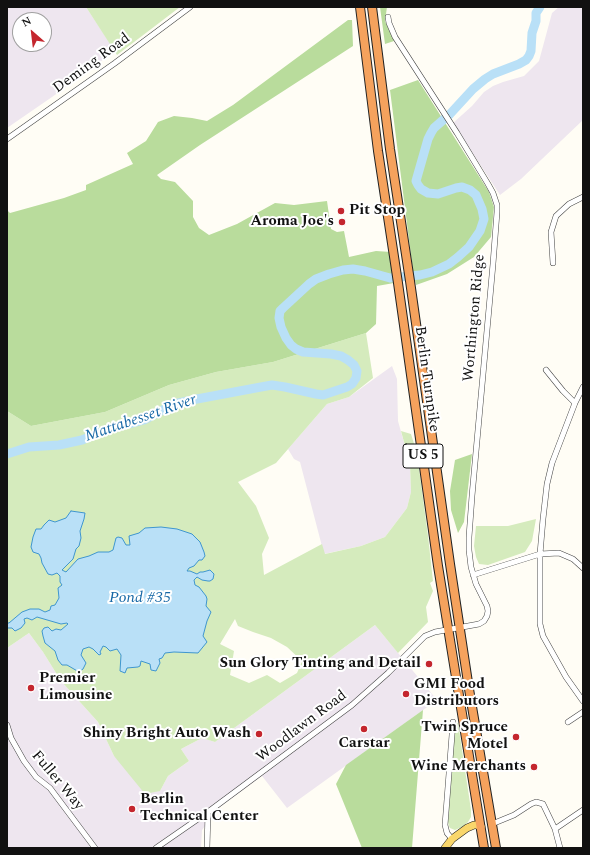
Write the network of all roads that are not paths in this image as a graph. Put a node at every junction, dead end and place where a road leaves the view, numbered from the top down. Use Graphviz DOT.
graph roads {
  1 [pos="190,7"];
  2 [pos="360,7"];
  3 [pos="372,7"];
  4 [pos="388,17"];
  5 [pos="7,139"];
  6 [pos="583,197"];
  7 [pos="553,263"];
  8 [pos="546,370"];
  9 [pos="583,387"];
  10 [pos="575,403"];
  11 [pos="540,554"];
  12 [pos="583,568"];
  13 [pos="473,575"];
  14 [pos="460,628"];
  15 [pos="448,630"];
  16 [pos="583,701"];
  17 [pos="583,712"];
  18 [pos="453,722"];
  19 [pos="568,722"];
  20 [pos="7,725"];
  21 [pos="583,810"];
  22 [pos="208,812"];
  23 [pos="492,824"];
  24 [pos="481,827"];
  25 [pos="555,829"];
  26 [pos="452,839"];
  27 [pos="95,848"];
  28 [pos="156,848"];
  29 [pos="207,848"];
  30 [pos="445,848"];
  31 [pos="484,848"];
  32 [pos="496,848"];
  33 [pos="560,848"];
  1 -- 5 [label="street, Deming Road"];
  2 -- 15 [label="highway, Berlin Turnpike / US 5"];
  3 -- 14 [label="highway, Berlin Turnpike / US 5"];
  4 -- 13 [label="street, Worthington Ridge"];
  6 -- 7 [label="street"];
  8 -- 10 [label="street"];
  9 -- 10 [label="street"];
  10 -- 11 [label="street"];
  11 -- 12 [label="street"];
  11 -- 13 [label="street"];
  11 -- 16 [label="street"];
  13 -- 14 [label="street, Worthington Ridge"];
  14 -- 15 [label="street, Woodlawn Road"];
  14 -- 23 [label="highway, Berlin Turnpike / US 5"];
  15 -- 22 [label="street, Woodlawn Road"];
  15 -- 24 [label="highway, Berlin Turnpike / US 5"];
  17 -- 19 [label="street"];
  18 -- 26 [label="street"];
  20 -- 27 [label="street, Fuller Way"];
  21 -- 25 [label="street"];
  22 -- 28 [label="street, Woodlawn Road"];
  22 -- 29 [label="street"];
  23 -- 24 [label="main road"];
  23 -- 25 [label="street"];
  23 -- 32 [label="highway, Berlin Turnpike / US 5"];
  24 -- 26 [label="main road"];
  24 -- 31 [label="highway, Berlin Turnpike / US 5"];
  25 -- 33 [label="street"];
  26 -- 30 [label="main road"];
}
